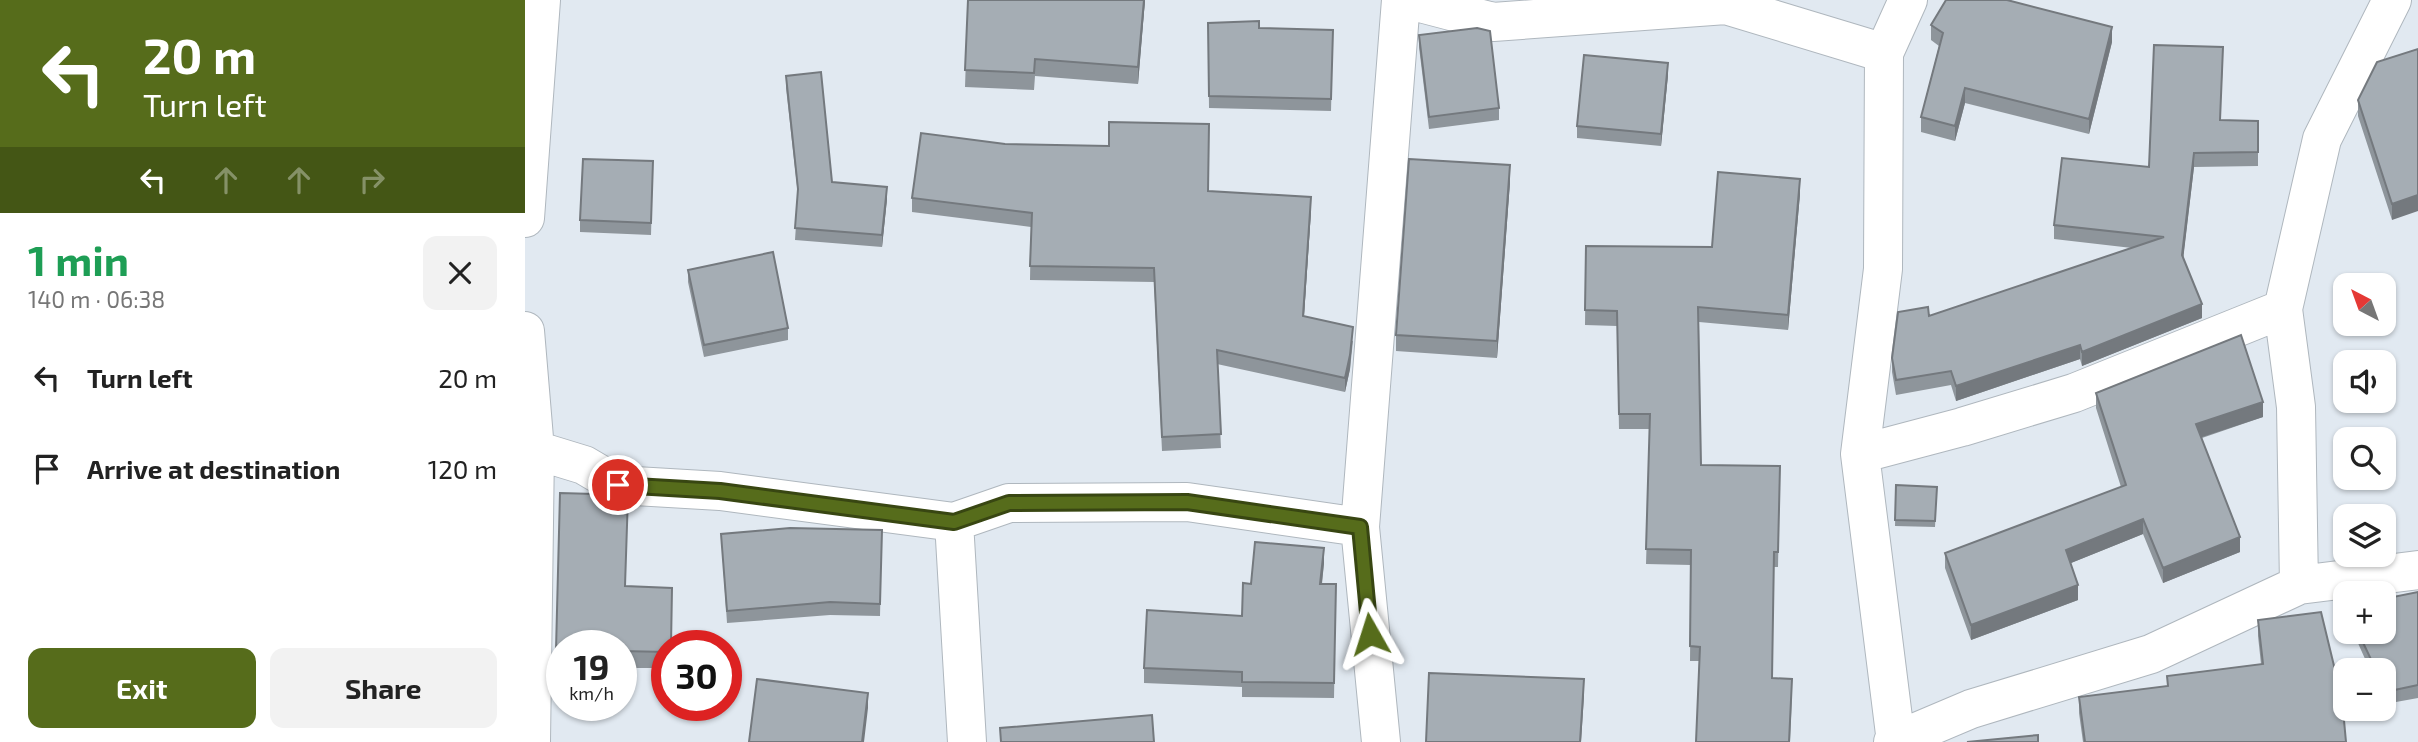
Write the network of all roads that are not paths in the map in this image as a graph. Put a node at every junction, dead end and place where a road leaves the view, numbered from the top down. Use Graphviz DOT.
graph roads {
  1 [pos="541,0"];
  2 [pos="1401,0"];
  3 [pos="1409,0"];
  4 [pos="1908,0"];
  5 [pos="2392,0"];
  6 [pos="1492,11"];
  7 [pos="1884,53"];
  8 [pos="525,218"];
  9 [pos="2283,309"];
  10 [pos="525,331"];
  11 [pos="530,451"];
  12 [pos="1860,454"];
  13 [pos="954,522"];
  14 [pos="1360,527"];
  15 [pos="2418,569"];
  16 [pos="2299,585"];
  17 [pos="1895,741"];
  18 [pos="531,742"];
  19 [pos="967,742"];
  20 [pos="1381,742"];
  1 -- 8 [label="street"];
  2 -- 14 [label="street"];
  3 -- 6 [label="street"];
  4 -- 7 [label="street"];
  5 -- 9 [label="street"];
  6 -- 7 [label="street"];
  7 -- 12 [label="street"];
  9 -- 12 [label="street"];
  9 -- 16 [label="street"];
  10 -- 11 [label="street"];
  11 -- 13 [label="street"];
  11 -- 18 [label="street"];
  12 -- 17 [label="street"];
  13 -- 14 [label="street"];
  13 -- 19 [label="street"];
  14 -- 20 [label="street"];
  15 -- 16 [label="street"];
  16 -- 17 [label="street"];
}
